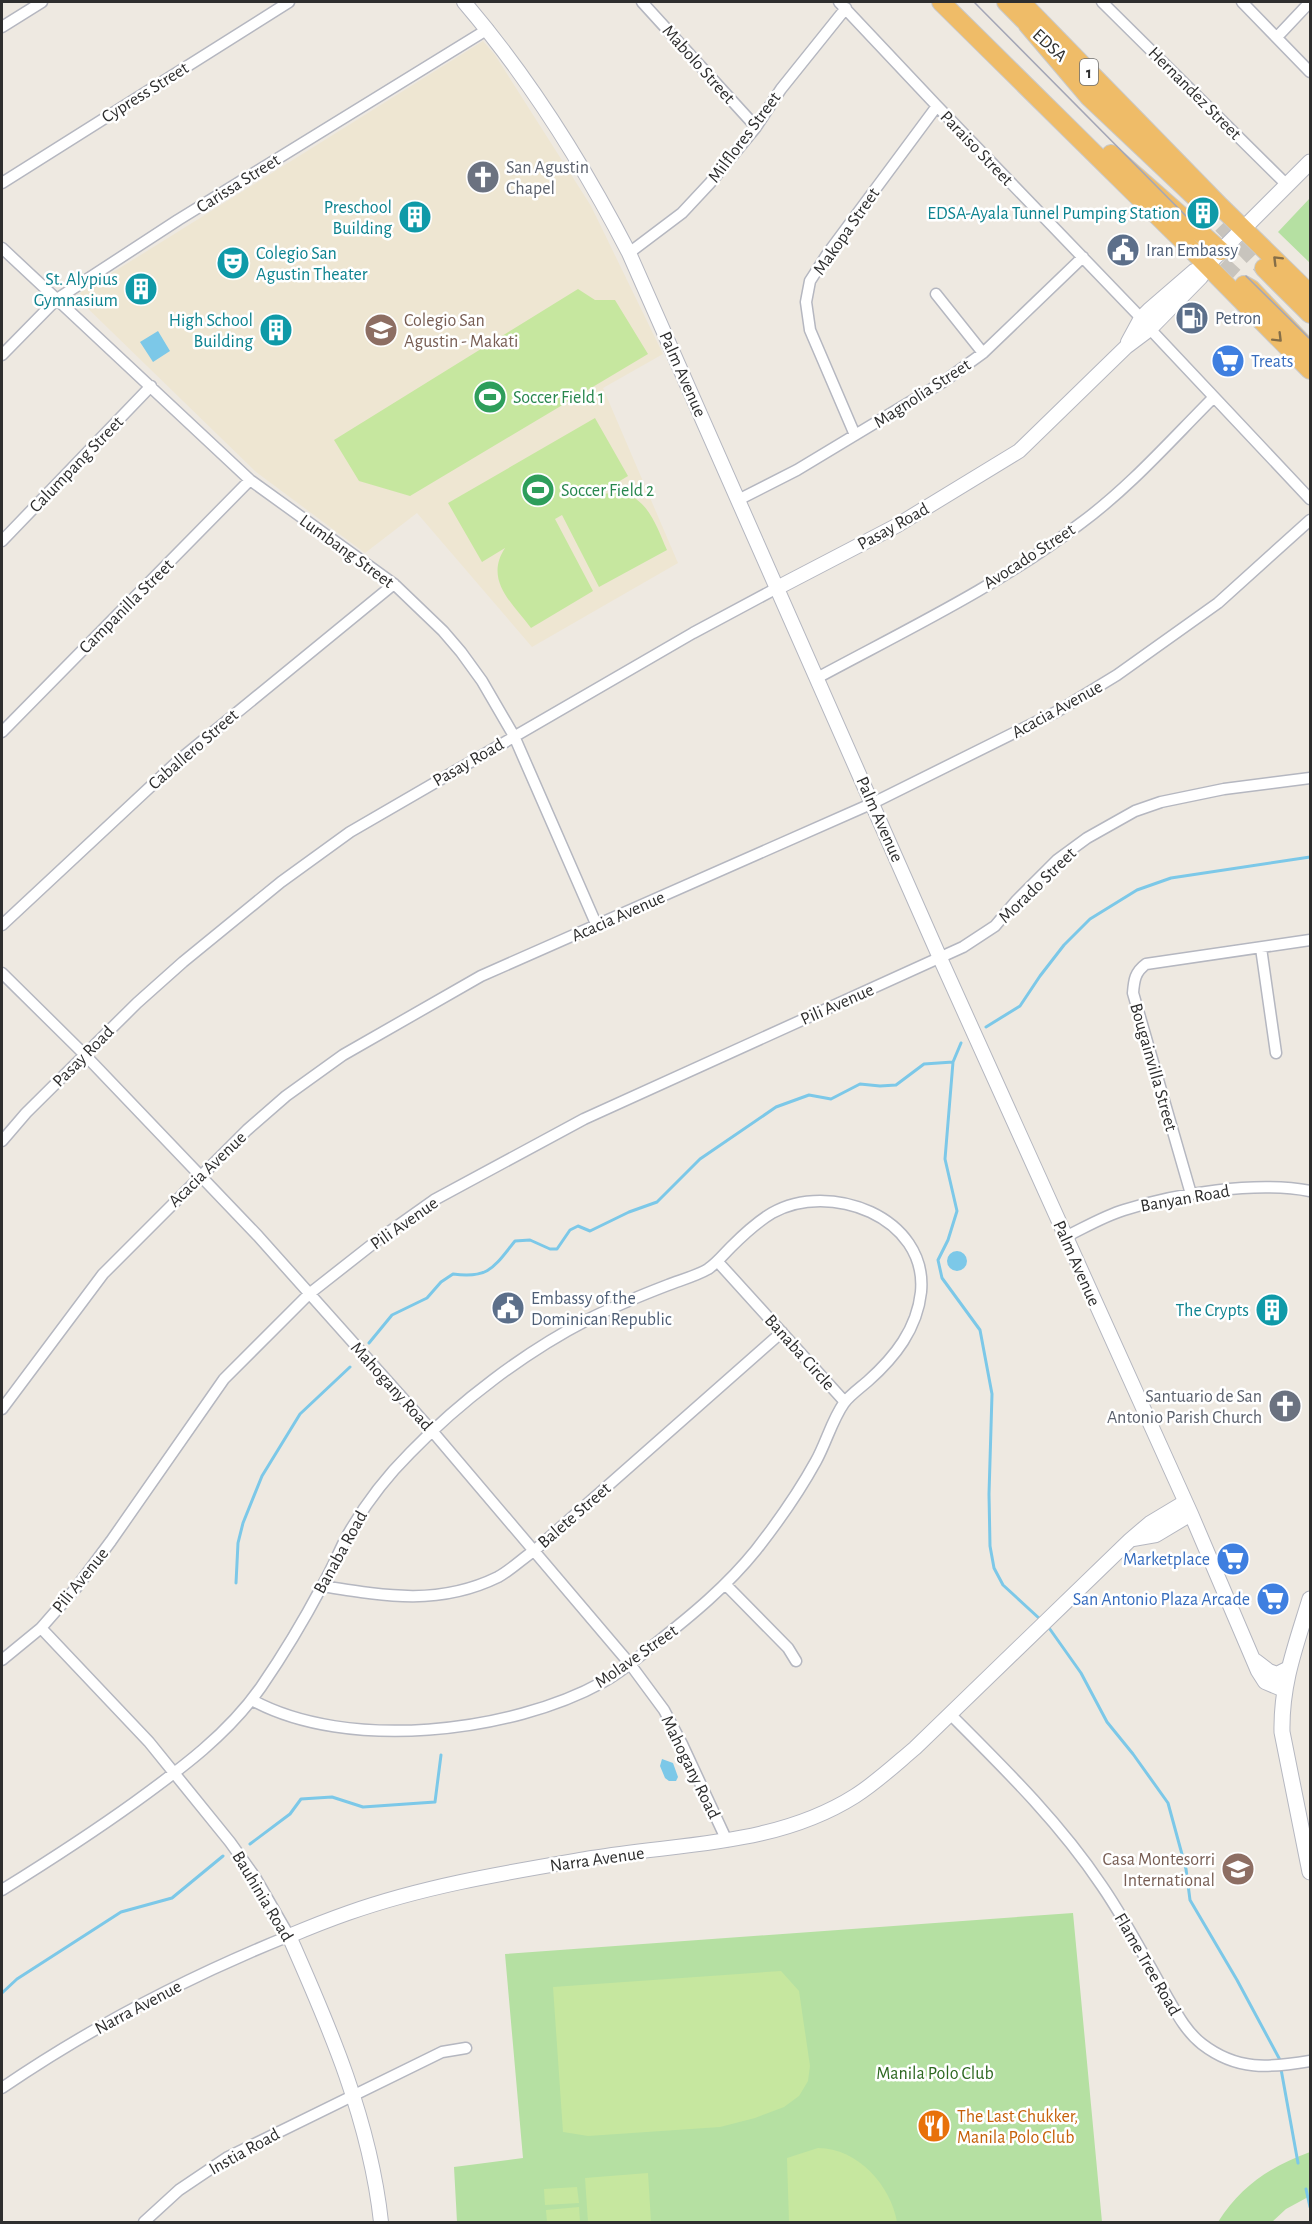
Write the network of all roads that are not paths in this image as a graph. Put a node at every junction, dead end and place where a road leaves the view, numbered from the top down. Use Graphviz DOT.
graph roads {
  1 [pos="42,2"];
  2 [pos="289,2"];
  3 [pos="464,2"];
  4 [pos="642,2"];
  5 [pos="941,2"];
  6 [pos="953,2"];
  7 [pos="1006,2"];
  8 [pos="1021,2"];
  9 [pos="1102,2"];
  10 [pos="1242,2"];
  11 [pos="1311,2"];
  12 [pos="842,5"];
  13 [pos="1027,24"];
  14 [pos="2,27"];
  15 [pos="488,29"];
  16 [pos="1277,37"];
  17 [pos="1311,72"];
  18 [pos="937,106"];
  19 [pos="1046,107"];
  20 [pos="1064,114"];
  21 [pos="756,127"];
  22 [pos="1311,162"];
  23 [pos="1172,163"];
  24 [pos="2,183"];
  25 [pos="1287,185"];
  26 [pos="1203,205"];
  27 [pos="1244,228"];
  28 [pos="2,248"];
  29 [pos="1221,251"];
  30 [pos="629,253"];
  31 [pos="1083,257"];
  32 [pos="1207,266"];
  33 [pos="1264,268"];
  34 [pos="1244,285"];
  35 [pos="936,294"];
  36 [pos="1311,294"];
  37 [pos="57,299"];
  38 [pos="1311,314"];
  39 [pos="1146,324"];
  40 [pos="1311,351"];
  41 [pos="983,353"];
  42 [pos="2,355"];
  43 [pos="1311,370"];
  44 [pos="151,386"];
  45 [pos="1214,397"];
  46 [pos="855,435"];
  47 [pos="250,480"];
  48 [pos="738,500"];
  49 [pos="1311,500"];
  50 [pos="1311,520"];
  51 [pos="2,541"];
  52 [pos="394,584"];
  53 [pos="777,588"];
  54 [pos="817,678"];
  55 [pos="2,732"];
  56 [pos="514,736"];
  57 [pos="1311,778"];
  58 [pos="873,803"];
  59 [pos="2,925"];
  60 [pos="597,926"];
  61 [pos="1311,940"];
  62 [pos="1261,948"];
  63 [pos="940,958"];
  64 [pos="2,973"];
  65 [pos="1276,1053"];
  66 [pos="84,1054"];
  67 [pos="2,1141"];
  68 [pos="199,1176"];
  69 [pos="1311,1191"];
  70 [pos="1191,1194"];
  71 [pos="1065,1237"];
  72 [pos="718,1262"];
  73 [pos="309,1294"];
  74 [pos="782,1332"];
  75 [pos="845,1402"];
  76 [pos="2,1409"];
  77 [pos="433,1432"];
  78 [pos="1188,1508"];
  79 [pos="535,1550"];
  80 [pos="726,1585"];
  81 [pos="322,1586"];
  82 [pos="1311,1599"];
  83 [pos="41,1628"];
  84 [pos="1255,1659"];
  85 [pos="2,1660"];
  86 [pos="796,1661"];
  87 [pos="630,1664"];
  88 [pos="1288,1668"];
  89 [pos="1284,1690"];
  90 [pos="252,1700"];
  91 [pos="951,1715"];
  92 [pos="175,1773"];
  93 [pos="727,1842"];
  94 [pos="1311,1872"];
  95 [pos="2,1890"];
  96 [pos="289,1936"];
  97 [pos="466,2048"];
  98 [pos="1311,2061"];
  99 [pos="2,2088"];
  100 [pos="354,2095"];
  101 [pos="144,2223"];
  102 [pos="381,2223"];
  1 -- 14 [label="street"];
  2 -- 24 [label="street, Cypress Street"];
  3 -- 15 [label="street, Palm Avenue"];
  4 -- 21 [label="street, Mabolo Street"];
  5 -- 19 [label="highway"];
  6 -- 20 [label="highway, EDSA"];
  7 -- 13 [label="highway, EDSA / 1"];
  8 -- 27 [label="highway, 1"];
  9 -- 25 [label="street, Hernandez Street"];
  10 -- 16 [label="street"];
  11 -- 16 [label="street"];
  12 -- 18 [label="street, Paraiso Street"];
  12 -- 21 [label="street, Milflores Street"];
  13 -- 23 [label="highway, EDSA / 1"];
  13 -- 26 [label="highway"];
  15 -- 30 [label="street, Palm Avenue"];
  15 -- 37 [label="street, Carissa Street"];
  16 -- 17 [label="street"];
  18 -- 31 [label="street, Paraiso Street"];
  18 -- 46 [label="street, Makopa Street"];
  19 -- 29 [label="highway"];
  19 -- 32 [label="highway"];
  21 -- 30 [label="street, Milflores Street"];
  22 -- 25 [label="main road"];
  25 -- 27 [label="main road"];
  27 -- 29 [label="main road"];
  36 -- 27 [label="highway, 1, one-way"];
  28 -- 37 [label="street, Lumbang Street"];
  29 -- 32 [label="main road"];
  30 -- 48 [label="street, Palm Avenue"];
  31 -- 39 [label="street, Paraiso Street"];
  31 -- 41 [label="street, Magnolia Street"];
  32 -- 39 [label="street, Pasay Road"];
  32 -- 43 [label="highway, one-way"];
  33 -- 38 [label="highway"];
  34 -- 40 [label="highway"];
  35 -- 41 [label="street"];
  37 -- 42 [label="street, Carissa Street"];
  37 -- 44 [label="street, Lumbang Street"];
  39 -- 45 [label="street, Paraiso Street"];
  39 -- 53 [label="street, Pasay Road"];
  41 -- 46 [label="street, Magnolia Street"];
  44 -- 47 [label="street, Lumbang Street"];
  44 -- 51 [label="street, Calumpang Street"];
  45 -- 49 [label="street, Paraiso Street"];
  45 -- 54 [label="street, Avocado Street"];
  46 -- 48 [label="street, Magnolia Street"];
  47 -- 52 [label="street, Lumbang Street"];
  47 -- 55 [label="street, Campanilla Street"];
  48 -- 53 [label="street, Palm Avenue"];
  50 -- 58 [label="street, Acacia Avenue"];
  52 -- 56 [label="street, Lumbang Street"];
  52 -- 59 [label="street, Caballero Street"];
  53 -- 54 [label="street, Palm Avenue"];
  53 -- 56 [label="street, Pasay Road"];
  54 -- 58 [label="street, Palm Avenue"];
  56 -- 60 [label="street, Lumbang Street"];
  56 -- 66 [label="street, Pasay Road"];
  57 -- 63 [label="street, Morado Street"];
  58 -- 60 [label="street, Acacia Avenue"];
  58 -- 63 [label="street, Palm Avenue"];
  60 -- 68 [label="street, Acacia Avenue"];
  61 -- 62 [label="street, Bougainvilla Street"];
  62 -- 65 [label="street"];
  62 -- 70 [label="street, Bougainvilla Street"];
  63 -- 71 [label="street, Palm Avenue"];
  63 -- 73 [label="street, Pili Avenue"];
  64 -- 66 [label="street, Mahogany Road"];
  66 -- 67 [label="street, Pasay Road"];
  66 -- 68 [label="street, Mahogany Road"];
  68 -- 73 [label="street, Mahogany Road"];
  68 -- 76 [label="street, Acacia Avenue"];
  69 -- 70 [label="street, Banyan Road"];
  70 -- 71 [label="street, Banyan Road"];
  71 -- 78 [label="street, Palm Avenue"];
  72 -- 74 [label="street, Banaba Circle"];
  72 -- 75 [label="street, Banaba Circle"];
  72 -- 77 [label="street, Banaba Road"];
  73 -- 77 [label="street, Mahogany Road"];
  73 -- 83 [label="street, Pili Avenue"];
  74 -- 75 [label="street, Banaba Circle"];
  74 -- 79 [label="street, Balete Street"];
  75 -- 80 [label="street, Molave Street"];
  77 -- 79 [label="street, Mahogany Road"];
  77 -- 81 [label="street, Banaba Road"];
  78 -- 84 [label="street, Palm Avenue"];
  78 -- 91 [label="street, Narra Avenue"];
  79 -- 81 [label="street, Balete Street"];
  79 -- 87 [label="street, Mahogany Road"];
  80 -- 86 [label="street"];
  80 -- 87 [label="street, Molave Street"];
  81 -- 90 [label="street, Banaba Road"];
  82 -- 88 [label="main road"];
  83 -- 85 [label="street, Pili Avenue"];
  83 -- 92 [label="street, Bauhinia Road"];
  84 -- 88 [label="street"];
  84 -- 89 [label="street, Palm Avenue"];
  87 -- 90 [label="street, Molave Street"];
  87 -- 93 [label="street, Mahogany Road"];
  88 -- 89 [label="main road"];
  89 -- 94 [label="main road"];
  90 -- 92 [label="street, Banaba Road"];
  91 -- 93 [label="street, Narra Avenue"];
  91 -- 98 [label="street, Flame Tree Road"];
  92 -- 95 [label="street, Banaba Road"];
  92 -- 96 [label="street, Bauhinia Road"];
  93 -- 96 [label="street, Narra Avenue"];
  96 -- 99 [label="street, Narra Avenue"];
  96 -- 100 [label="street, Bauhinia Road"];
  97 -- 100 [label="street, Instia Road"];
  100 -- 101 [label="street, Instia Road"];
  100 -- 102 [label="street, Bauhinia Road"];
}
